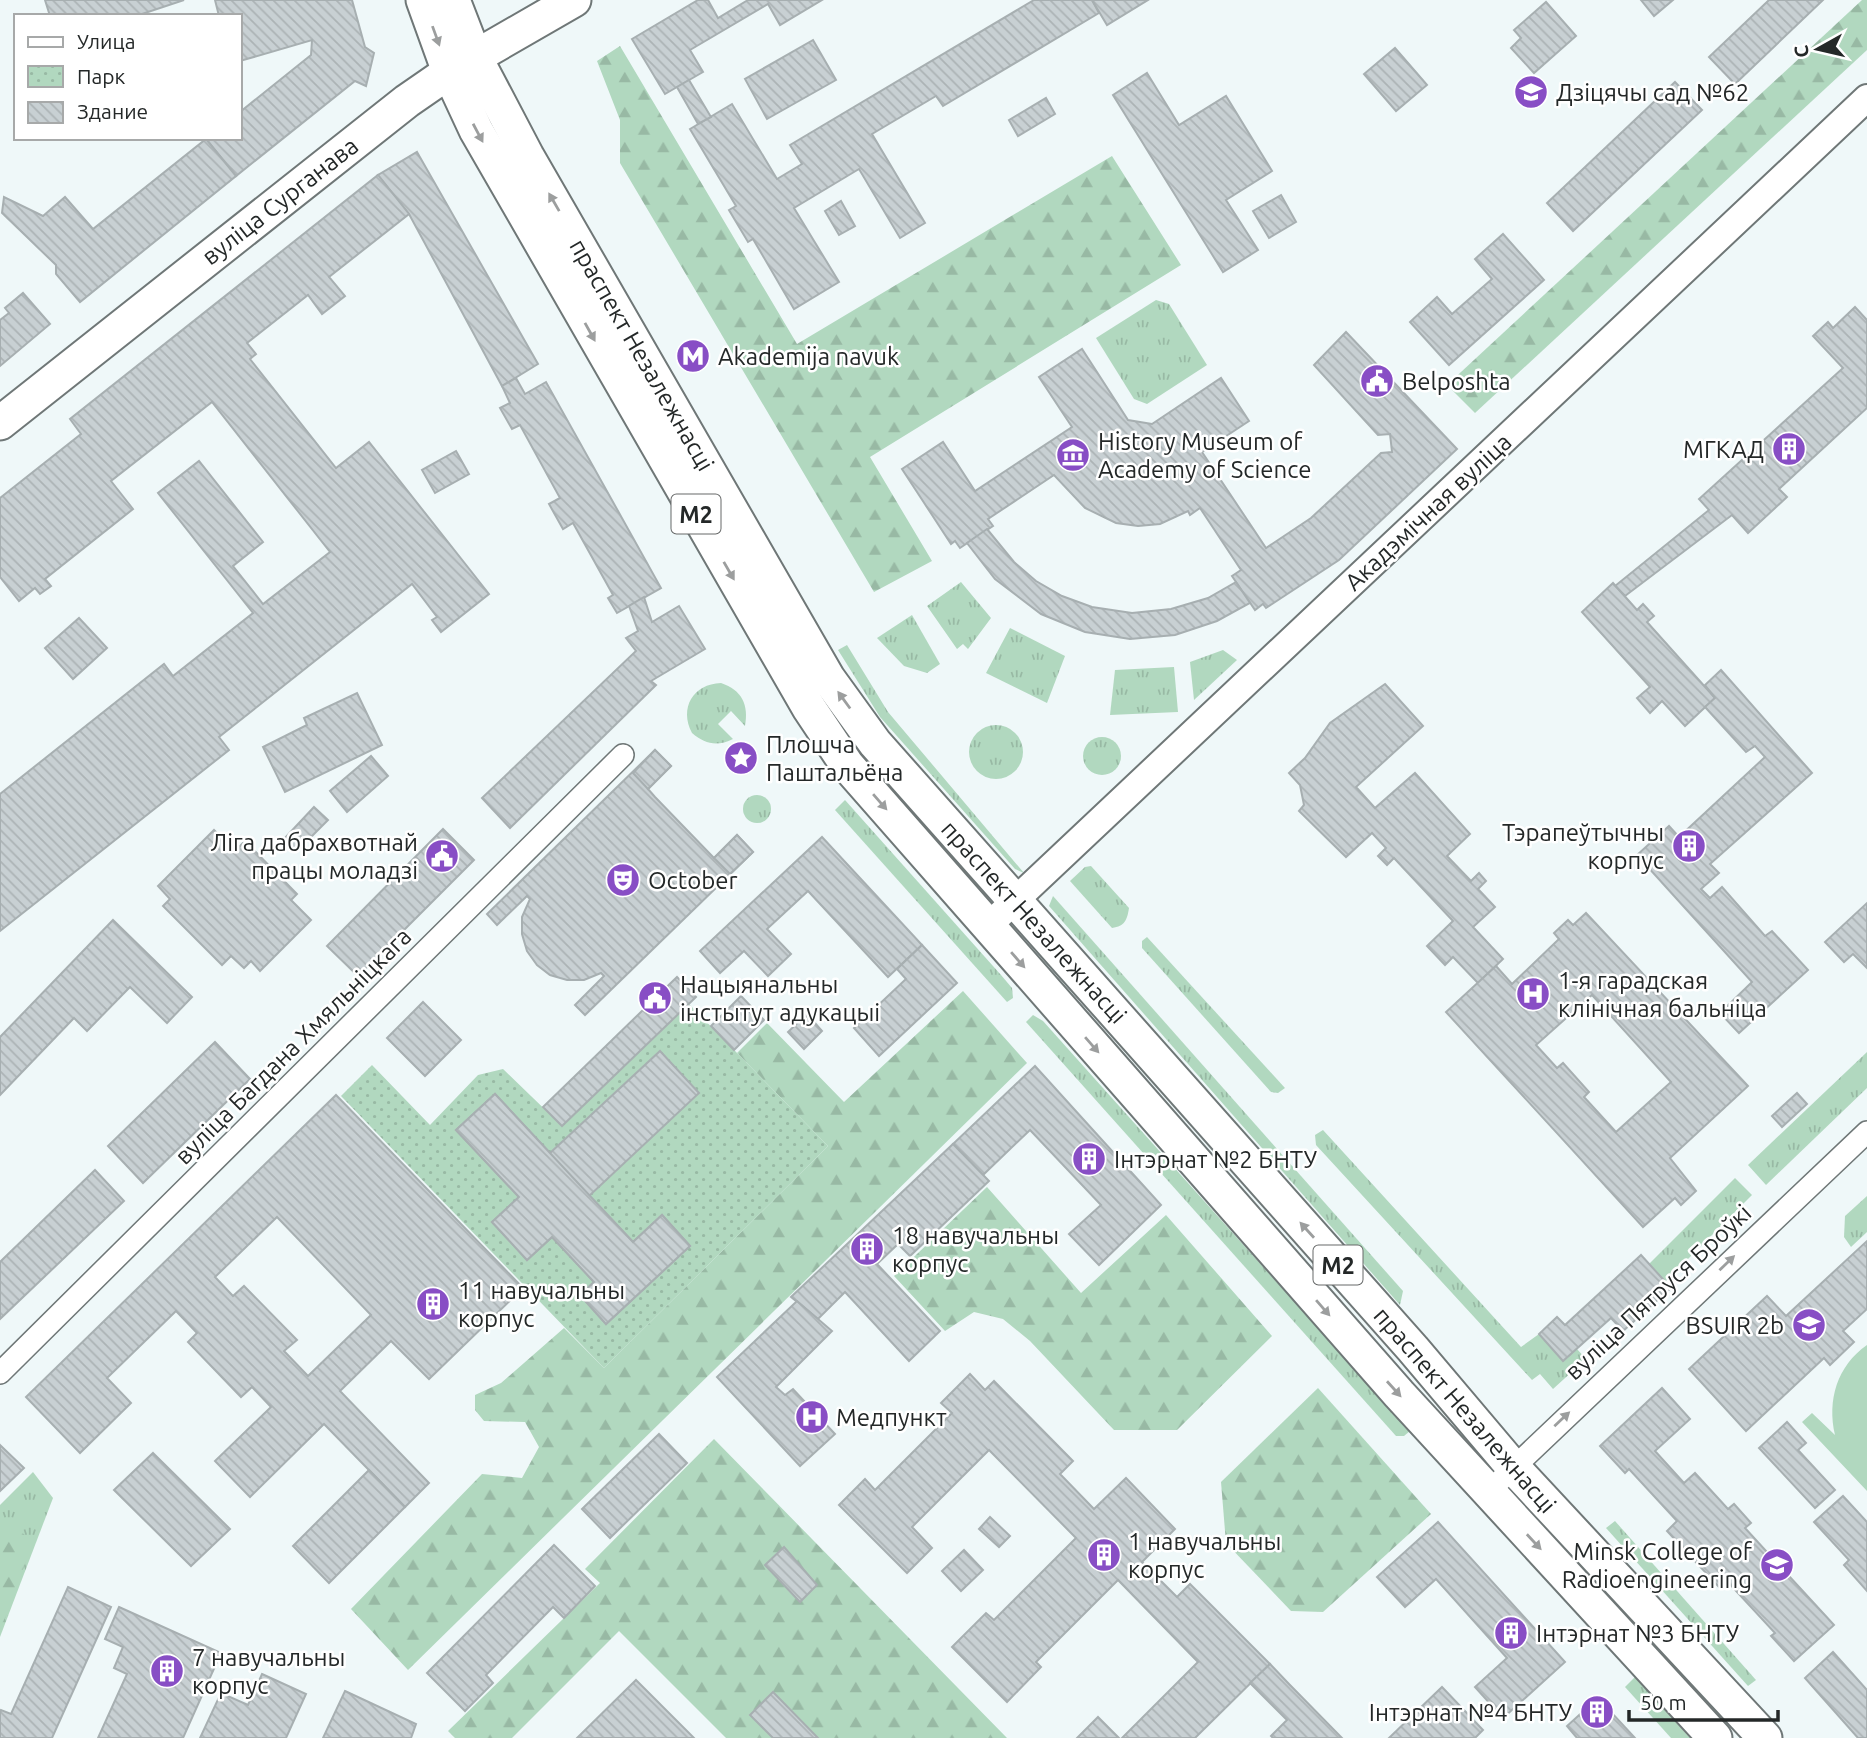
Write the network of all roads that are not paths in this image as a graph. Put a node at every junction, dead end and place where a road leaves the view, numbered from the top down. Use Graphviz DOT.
graph roads {
  1 [pos="423,0"];
  2 [pos="453,0"];
  3 [pos="574,0"];
  4 [pos="462,65"];
  5 [pos="1867,98"];
  6 [pos="0,423"];
  7 [pos="623,755"];
  8 [pos="1016,901"];
  9 [pos="988,926"];
  10 [pos="1867,1132"];
  11 [pos="0,1373"];
  12 [pos="1512,1466"];
  13 [pos="1488,1492"];
  14 [pos="1715,1738"];
  15 [pos="1765,1738"];
  1 -- 4 [label="main road, праспект Незалежнасці / М2, one-way"];
  2 -- 4 [label="main road, праспект Незалежнасці / М2"];
  3 -- 4 [label="main road, вуліца Сурганава"];
  4 -- 6 [label="main road, вуліца Сурганава"];
  8 -- 4 [label="main road, праспект Незалежнасці / М2, one-way"];
  4 -- 9 [label="main road, праспект Незалежнасці / М2, one-way"];
  5 -- 8 [label="street, Акадэмічная вуліца"];
  7 -- 11 [label="street, вуліца Багдана Хмяльніцкага"];
  8 -- 9 [label="street, Акадэмічная вуліца"];
  12 -- 8 [label="main road, праспект Незалежнасці / М2, one-way"];
  9 -- 13 [label="main road, праспект Незалежнасці / М2, one-way"];
  12 -- 10 [label="street, вуліца Пятруся Броўкі, one-way"];
  12 -- 13 [label="street, вуліца Пятруся Броўкі"];
  12 -- 15 [label="main road, праспект Незалежнасці / М2"];
  13 -- 14 [label="main road, праспект Незалежнасці / М2, one-way"];
}
